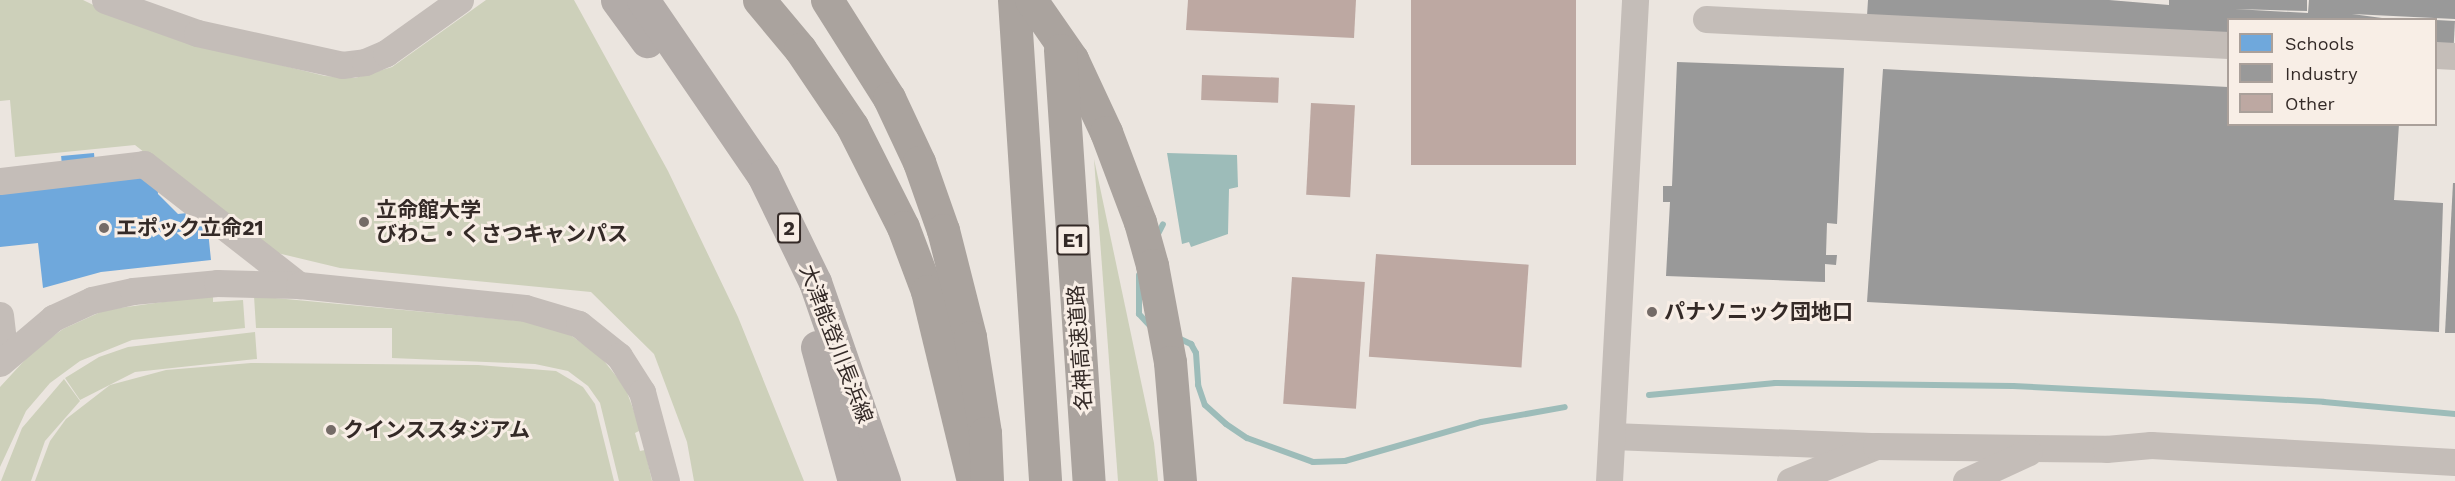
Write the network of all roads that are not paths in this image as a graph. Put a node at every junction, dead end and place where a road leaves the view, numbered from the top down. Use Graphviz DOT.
graph roads {
  1 [pos="105,0"];
  2 [pos="460,0"];
  3 [pos="617,0"];
  4 [pos="643,0"];
  5 [pos="827,0"];
  6 [pos="1014,0"];
  7 [pos="1031,0"];
  8 [pos="1057,0"];
  9 [pos="1635,0"];
  10 [pos="763,4"];
  11 [pos="1706,19"];
  12 [pos="2227,45"];
  13 [pos="2437,55"];
  14 [pos="2455,56"];
  15 [pos="0,181"];
  16 [pos="298,285"];
  17 [pos="0,315"];
  18 [pos="2,361"];
  19 [pos="1612,436"];
  20 [pos="1876,446"];
  21 [pos="2041,448"];
  22 [pos="2455,462"];
  23 [pos="666,481"];
  24 [pos="854,481"];
  25 [pos="884,481"];
  26 [pos="973,481"];
  27 [pos="987,481"];
  28 [pos="1045,481"];
  29 [pos="1089,481"];
  30 [pos="1180,481"];
  31 [pos="1610,481"];
  32 [pos="1790,481"];
  33 [pos="1966,481"];
  1 -- 2 [label="street"];
  3 -- 24 [label="main road, 大津能登川長浜線 / 2"];
  4 -- 25 [label="main road, 大津能登川長浜線 / 2"];
  5 -- 27 [label="highway"];
  6 -- 28 [label="highway, 名神高速道路 / E1"];
  7 -- 30 [label="highway"];
  8 -- 29 [label="highway, 名神高速道路 / E1"];
  9 -- 19 [label="street"];
  10 -- 26 [label="highway"];
  11 -- 12 [label="street"];
  13 -- 14 [label="street"];
  15 -- 16 [label="street"];
  16 -- 18 [label="street"];
  16 -- 23 [label="street"];
  17 -- 18 [label="street"];
  19 -- 20 [label="street"];
  19 -- 31 [label="street"];
  20 -- 21 [label="street"];
  20 -- 32 [label="street"];
  21 -- 22 [label="street"];
  21 -- 33 [label="street"];
}
